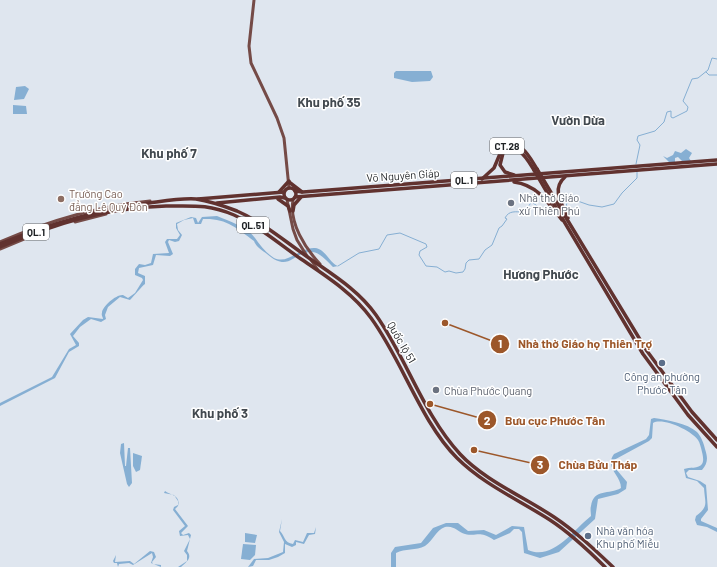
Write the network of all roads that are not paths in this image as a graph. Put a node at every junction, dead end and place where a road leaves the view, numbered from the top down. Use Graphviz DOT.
graph roads {
  1 [pos="254,0"];
  2 [pos="717,160"];
  3 [pos="717,164"];
  4 [pos="640,169"];
  5 [pos="535,170"];
  6 [pos="633,170"];
  7 [pos="517,176"];
  8 [pos="566,177"];
  9 [pos="482,179"];
  10 [pos="509,181"];
  11 [pos="289,182"];
  12 [pos="289,188"];
  13 [pos="295,191"];
  14 [pos="284,192"];
  15 [pos="276,193"];
  16 [pos="303,194"];
  17 [pos="273,198"];
  18 [pos="286,199"];
  19 [pos="294,199"];
  20 [pos="206,202"];
  21 [pos="213,203"];
  22 [pos="291,211"];
  23 [pos="564,215"];
  24 [pos="73,219"];
  25 [pos="571,229"];
  26 [pos="1,246"];
  27 [pos="307,255"];
  28 [pos="314,262"];
  29 [pos="717,440"];
  30 [pos="717,447"];
  31 [pos="485,474"];
  32 [pos="482,478"];
  33 [pos="605,567"];
  34 [pos="612,567"];
  1 -- 11 [label="main road"];
  2 -- 4 [label="highway, QL.1"];
  3 -- 4 [label="highway, QL.1"];
  4 -- 6 [label="highway, QL.1"];
  5 -- 7 [label="highway, CT.28"];
  5 -- 9 [label="highway, CT.28"];
  5 -- 23 [label="highway, CT.28, bridge"];
  6 -- 7 [label="highway, Võ Nguyên Giáp / QL.1"];
  6 -- 8 [label="highway, Võ Nguyên Giáp / QL.1"];
  7 -- 9 [label="highway, Võ Nguyên Giáp / QL.1"];
  8 -- 10 [label="highway, Võ Nguyên Giáp / QL.1"];
  8 -- 23 [label="highway, CT.28, bridge"];
  9 -- 16 [label="highway, Võ Nguyên Giáp / QL.1"];
  10 -- 16 [label="highway, Võ Nguyên Giáp / QL.1"];
  10 -- 25 [label="highway, CT.28, bridge"];
  11 -- 12 [label="main road"];
  11 -- 15 [label="highway"];
  11 -- 16 [label="highway"];
  12 -- 13 [label="highway, QL.1"];
  12 -- 14 [label="highway"];
  13 -- 16 [label="highway, Võ Nguyên Giáp / QL.1"];
  13 -- 19 [label="highway"];
  14 -- 15 [label="highway, QL.1"];
  14 -- 18 [label="highway"];
  15 -- 20 [label="highway, QL.1"];
  16 -- 19 [label="highway, Võ Nguyên Giáp / QL.1"];
  16 -- 22 [label="highway"];
  17 -- 18 [label="highway, QL.1"];
  17 -- 21 [label="highway, QL.1"];
  17 -- 22 [label="highway"];
  18 -- 19 [label="highway, QL.1"];
  18 -- 22 [label="main road"];
  19 -- 22 [label="main road"];
  20 -- 21 [label="highway, QL.1"];
  20 -- 24 [label="highway, QL.1"];
  20 -- 24 [label="highway, QL.1"];
  20 -- 28 [label="highway, Quốc lộ 51 / QL.51"];
  21 -- 27 [label="highway, Quốc lộ 51 / QL.51"];
  22 -- 27 [label="main road"];
  23 -- 25 [label="highway, CT.28"];
  24 -- 26 [label="highway, QL.1"];
  25 -- 29 [label="highway, CT.28"];
  25 -- 30 [label="highway, CT.28"];
  27 -- 28 [label="highway, Quốc lộ 51 / QL.51"];
  28 -- 31 [label="highway, Quốc lộ 51 / QL.51"];
  28 -- 32 [label="highway, Quốc lộ 51 / QL.51"];
  31 -- 32 [label="highway"];
  31 -- 34 [label="highway, Quốc lộ 51 / QL.51"];
  32 -- 33 [label="highway, Quốc lộ 51 / QL.51"];
}
